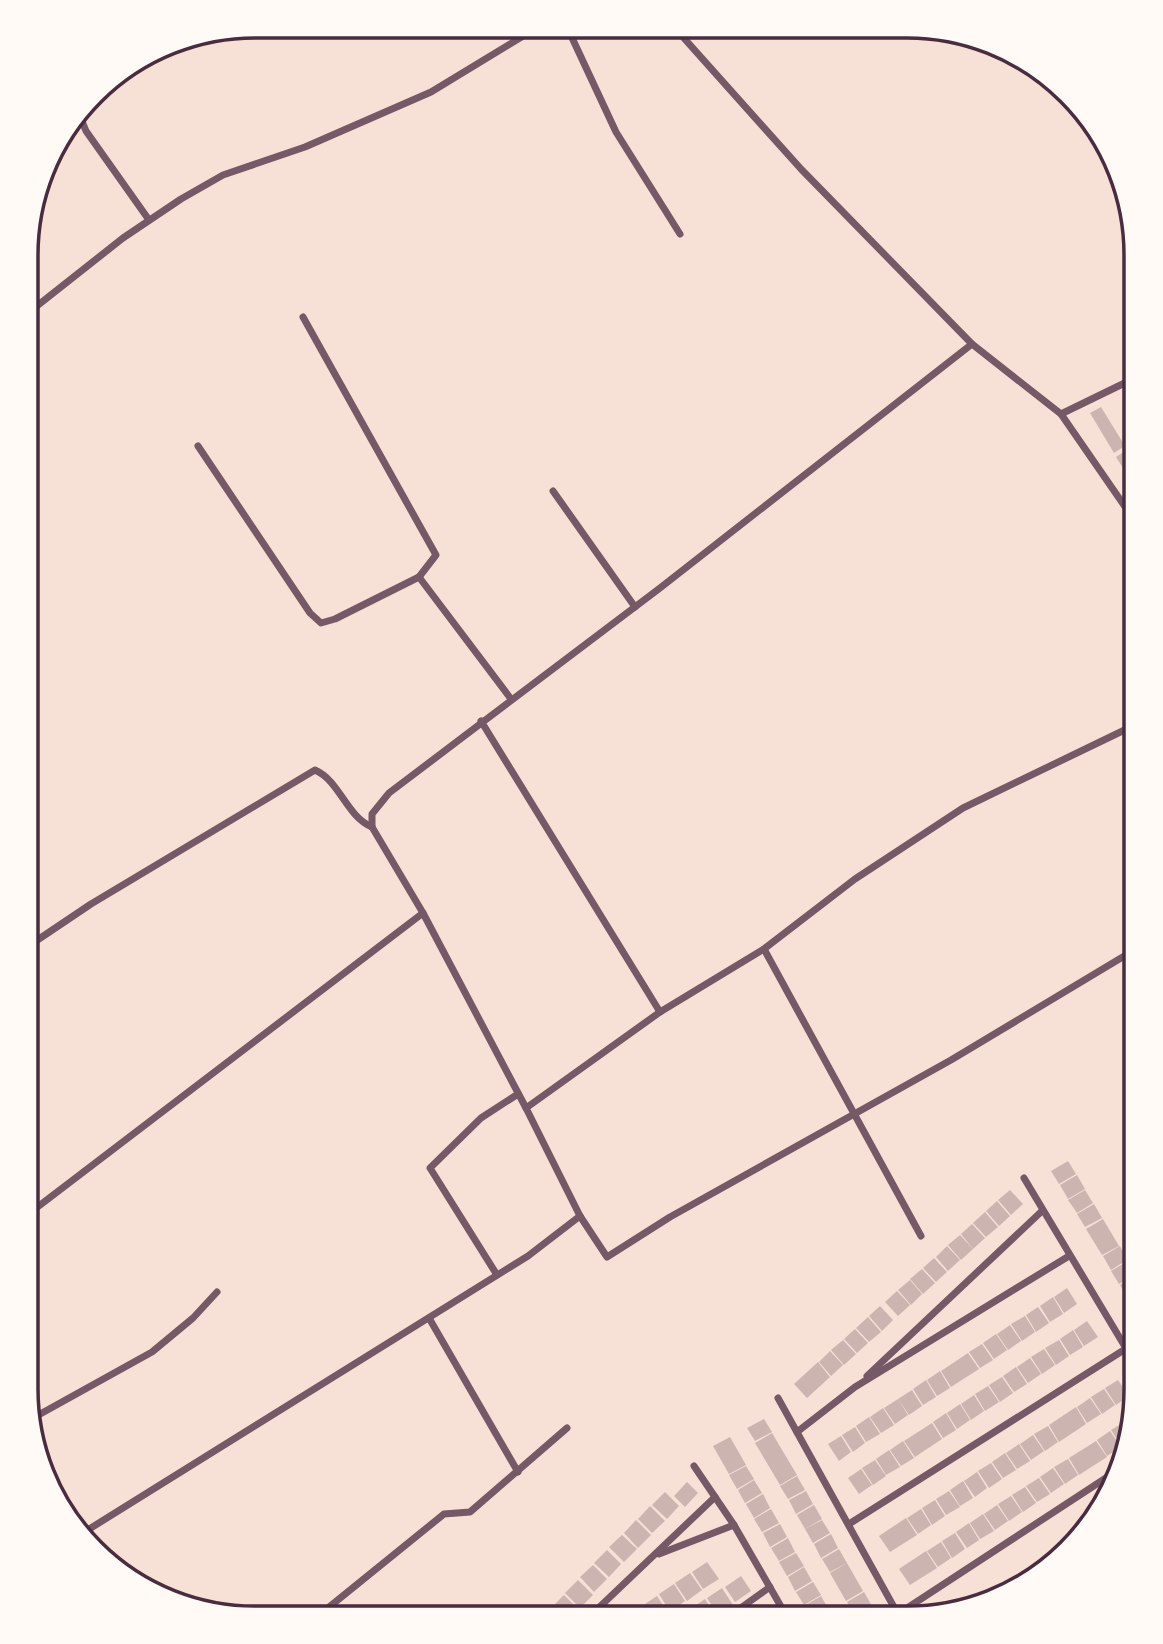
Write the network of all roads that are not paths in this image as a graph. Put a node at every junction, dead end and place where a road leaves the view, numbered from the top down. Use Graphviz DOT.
graph roads {
  1 [pos="684,38"];
  2 [pos="518,39"];
  3 [pos="572,39"];
  4 [pos="83,124"];
  5 [pos="149,220"];
  6 [pos="680,234"];
  7 [pos="38,305"];
  8 [pos="303,317"];
  9 [pos="972,344"];
  10 [pos="1124,383"];
  11 [pos="1063,413"];
  12 [pos="198,446"];
  13 [pos="553,491"];
  14 [pos="1124,504"];
  15 [pos="419,577"];
  16 [pos="635,607"];
  17 [pos="511,699"];
  18 [pos="481,721"];
  19 [pos="1124,730"];
  20 [pos="372,827"];
  21 [pos="423,913"];
  22 [pos="38,940"];
  23 [pos="764,949"];
  24 [pos="1124,956"];
  25 [pos="660,1012"];
  26 [pos="518,1094"];
  27 [pos="526,1108"];
  28 [pos="855,1114"];
  29 [pos="1024,1178"];
  30 [pos="38,1207"];
  31 [pos="1042,1211"];
  32 [pos="580,1216"];
  33 [pos="921,1236"];
  34 [pos="1069,1256"];
  35 [pos="496,1275"];
  36 [pos="216,1292"];
  37 [pos="429,1318"];
  38 [pos="1124,1343"];
  39 [pos="1124,1350"];
  40 [pos="855,1387"];
  41 [pos="778,1398"];
  42 [pos="41,1414"];
  43 [pos="567,1428"];
  44 [pos="797,1432"];
  45 [pos="694,1466"];
  46 [pos="518,1472"];
  47 [pos="1104,1479"];
  48 [pos="715,1497"];
  49 [pos="849,1524"];
  50 [pos="734,1525"];
  51 [pos="90,1529"];
  52 [pos="654,1556"];
  53 [pos="770,1587"];
  54 [pos="915,1605"];
  55 [pos="329,1606"];
  56 [pos="601,1606"];
  57 [pos="743,1606"];
  58 [pos="781,1606"];
  59 [pos="894,1606"];
  1 -- 9 [label="street"];
  2 -- 5 [label="street"];
  3 -- 6 [label="street"];
  4 -- 5 [label="street"];
  5 -- 7 [label="street"];
  8 -- 15 [label="street"];
  9 -- 11 [label="street"];
  9 -- 16 [label="street"];
  10 -- 11 [label="street"];
  11 -- 14 [label="street"];
  12 -- 15 [label="street"];
  13 -- 16 [label="street"];
  15 -- 17 [label="street"];
  16 -- 17 [label="street"];
  17 -- 18 [label="street"];
  18 -- 20 [label="street"];
  18 -- 25 [label="street"];
  19 -- 23 [label="street"];
  20 -- 21 [label="street"];
  20 -- 22 [label="street"];
  21 -- 26 [label="street"];
  21 -- 30 [label="street"];
  23 -- 25 [label="street"];
  23 -- 28 [label="street"];
  24 -- 28 [label="street"];
  25 -- 27 [label="street"];
  26 -- 27 [label="street"];
  26 -- 35 [label="street"];
  27 -- 32 [label="street"];
  28 -- 32 [label="street"];
  28 -- 33 [label="street"];
  29 -- 31 [label="street"];
  31 -- 34 [label="street"];
  31 -- 40 [label="street"];
  32 -- 35 [label="street"];
  34 -- 38 [label="street"];
  34 -- 40 [label="street"];
  35 -- 37 [label="street"];
  36 -- 42 [label="street"];
  37 -- 46 [label="street"];
  37 -- 51 [label="street"];
  39 -- 49 [label="street"];
  40 -- 44 [label="street"];
  41 -- 44 [label="street"];
  43 -- 46 [label="street"];
  44 -- 49 [label="street"];
  45 -- 48 [label="street"];
  46 -- 55 [label="street"];
  47 -- 54 [label="street"];
  48 -- 50 [label="street"];
  48 -- 52 [label="street"];
  49 -- 59 [label="street"];
  50 -- 52 [label="street"];
  50 -- 53 [label="street"];
  52 -- 56 [label="street"];
  53 -- 57 [label="street"];
  53 -- 58 [label="street"];
}
